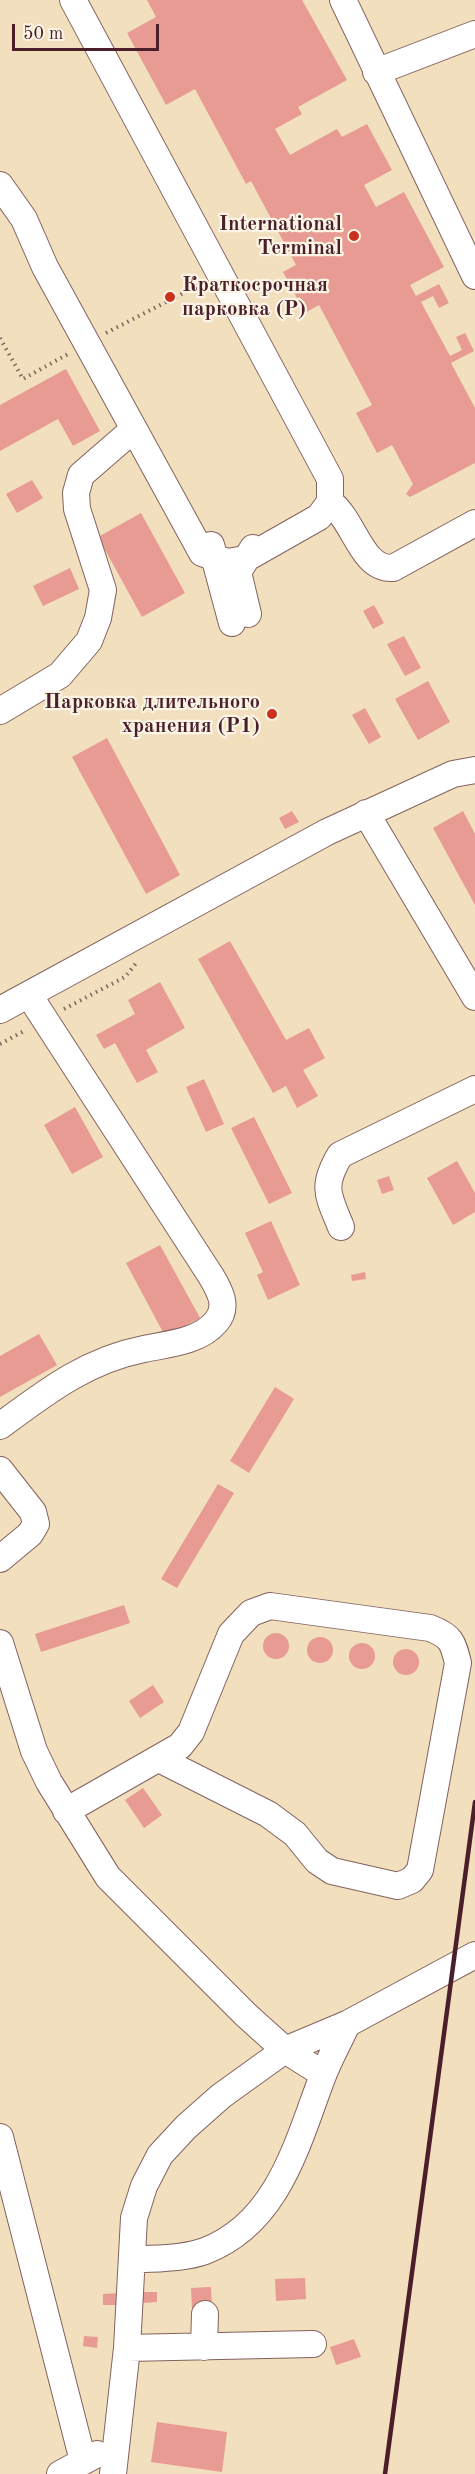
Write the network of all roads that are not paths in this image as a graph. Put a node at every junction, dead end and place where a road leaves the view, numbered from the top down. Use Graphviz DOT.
graph roads {
  1 [pos="58,0"];
  2 [pos="73,0"];
  3 [pos="343,0"];
  4 [pos="475,34"];
  5 [pos="376,72"];
  6 [pos="0,185"];
  7 [pos="475,276"];
  8 [pos="93,340"];
  9 [pos="134,429"];
  10 [pos="330,502"];
  11 [pos="475,523"];
  12 [pos="251,550"];
  13 [pos="211,557"];
  14 [pos="0,711"];
  15 [pos="475,770"];
  16 [pos="366,813"];
  17 [pos="29,995"];
  18 [pos="475,997"];
  19 [pos="0,1010"];
  20 [pos="475,1089"];
  21 [pos="341,1227"];
  22 [pos="0,1426"];
  23 [pos="0,1470"];
  24 [pos="0,1559"];
  25 [pos="0,1644"];
  26 [pos="159,1759"];
  27 [pos="66,1811"];
  28 [pos="475,1955"];
  29 [pos="347,2024"];
  30 [pos="285,2050"];
  31 [pos="323,2074"];
  32 [pos="0,2137"];
  33 [pos="132,2260"];
  34 [pos="205,2314"];
  35 [pos="313,2344"];
  36 [pos="204,2347"];
  37 [pos="127,2348"];
  38 [pos="116,2444"];
  39 [pos="82,2461"];
  40 [pos="60,2474"];
  41 [pos="113,2474"];
  1 -- 12 [label="lane"];
  2 -- 10 [label="lane"];
  3 -- 5 [label="lane"];
  4 -- 5 [label="lane"];
  5 -- 7 [label="lane"];
  6 -- 8 [label="lane"];
  8 -- 9 [label="lane"];
  8 -- 13 [label="lane"];
  9 -- 13 [label="lane"];
  9 -- 14 [label="lane"];
  10 -- 11 [label="lane"];
  10 -- 12 [label="lane"];
  12 -- 13 [label="lane"];
  12 -- 13 [label="lane"];
  15 -- 16 [label="lane"];
  16 -- 17 [label="lane"];
  16 -- 18 [label="lane"];
  17 -- 19 [label="lane"];
  17 -- 22 [label="lane"];
  20 -- 21 [label="lane"];
  23 -- 24 [label="lane"];
  25 -- 27 [label="lane"];
  26 -- 26 [label="lane"];
  26 -- 27 [label="lane"];
  27 -- 30 [label="lane"];
  28 -- 29 [label="lane"];
  29 -- 30 [label="lane"];
  29 -- 31 [label="lane"];
  30 -- 31 [label="lane"];
  30 -- 33 [label="lane"];
  31 -- 33 [label="lane"];
  32 -- 39 [label="lane"];
  33 -- 37 [label="lane"];
  34 -- 36 [label="lane"];
  35 -- 36 [label="lane"];
  36 -- 37 [label="lane"];
  37 -- 38 [label="lane"];
  38 -- 39 [label="lane"];
  38 -- 41 [label="lane"];
  39 -- 40 [label="lane"];
}
